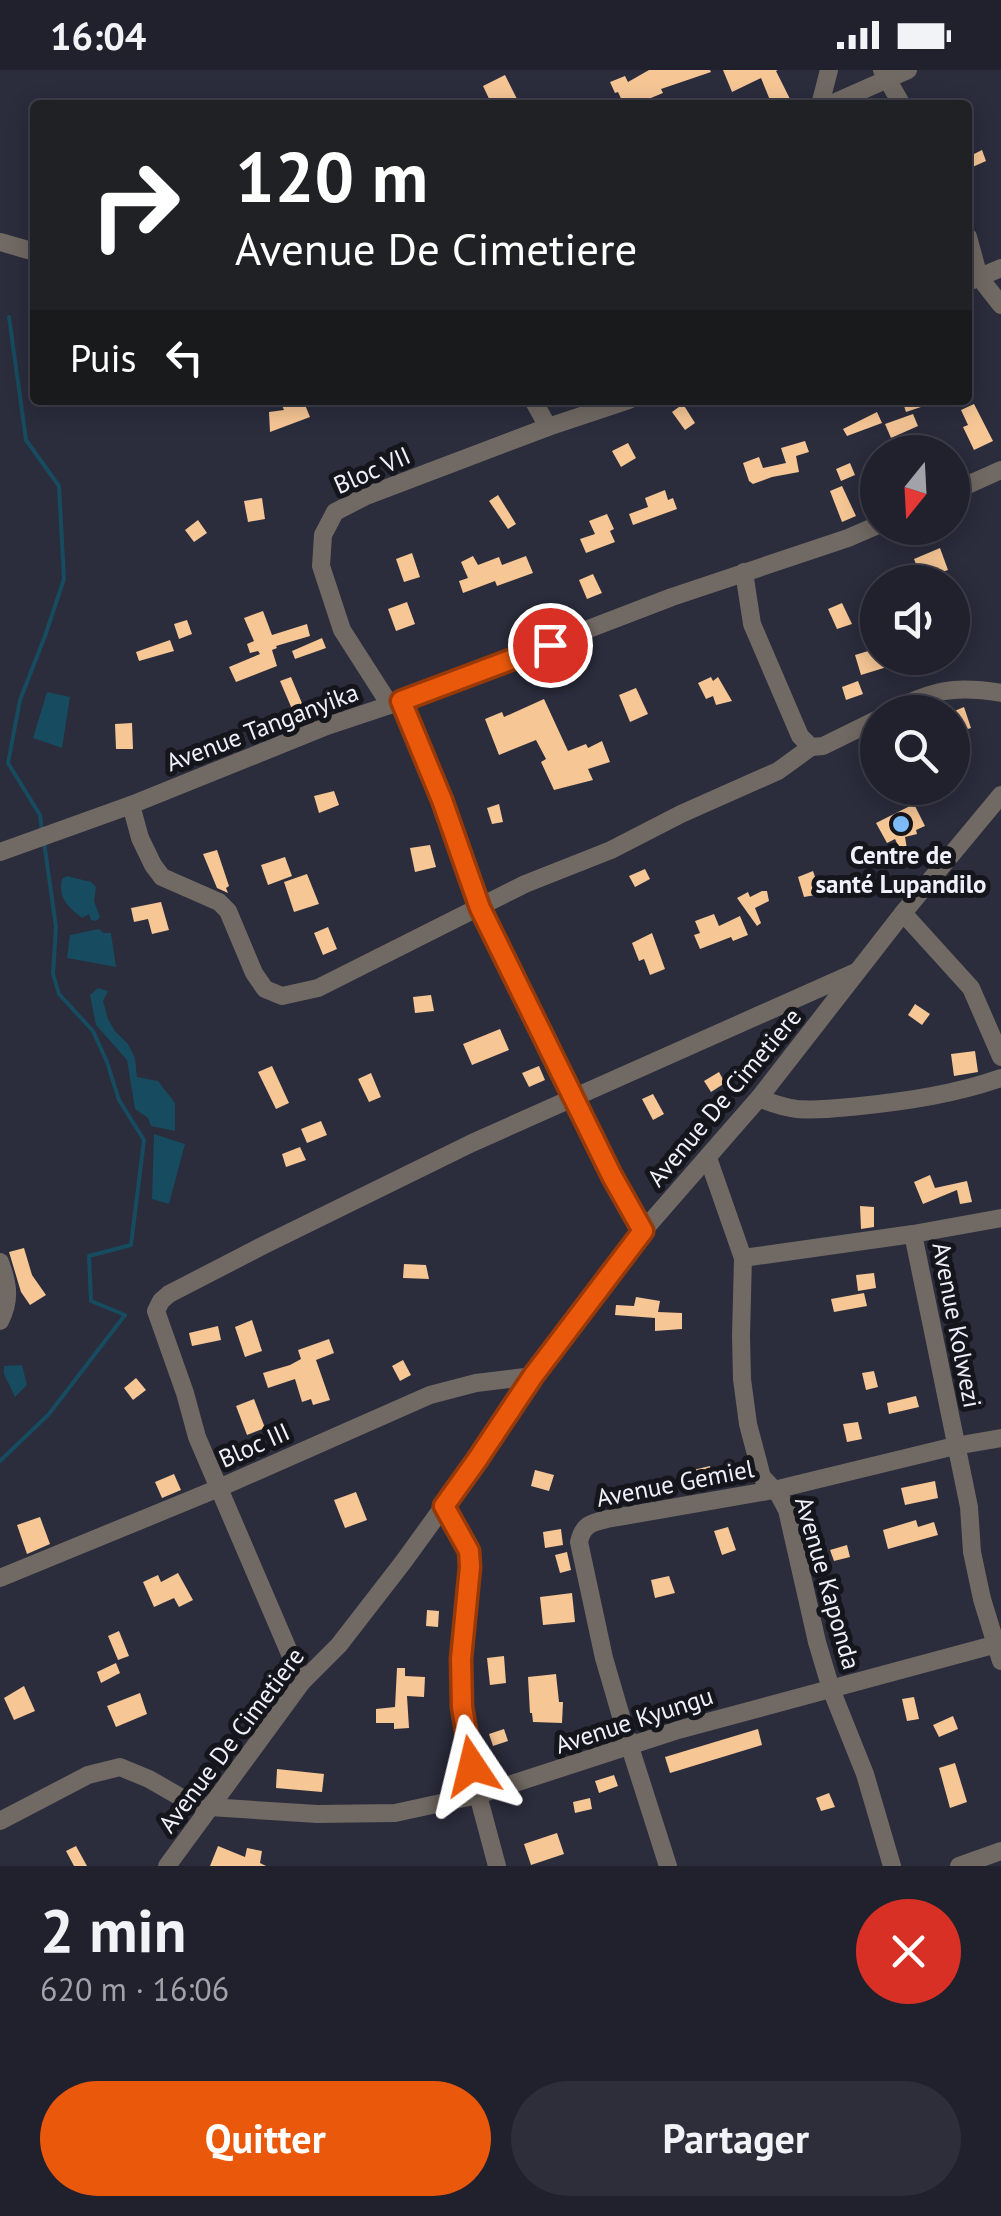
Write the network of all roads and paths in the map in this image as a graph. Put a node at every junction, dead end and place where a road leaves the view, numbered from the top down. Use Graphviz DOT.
graph roads {
  1 [pos="830,70"];
  2 [pos="908,70"];
  3 [pos="885,75"];
  4 [pos="821,100"];
  5 [pos="838,100"];
  6 [pos="899,100"];
  7 [pos="0,242"];
  8 [pos="30,251"];
  9 [pos="1001,268"];
  10 [pos="974,279"];
  11 [pos="1001,305"];
  12 [pos="536,405"];
  13 [pos="613,405"];
  14 [pos="548,426"];
  15 [pos="1001,470"];
  16 [pos="970,484"];
  17 [pos="860,533"];
  18 [pos="744,572"];
  19 [pos="1001,693"];
  20 [pos="929,695"];
  21 [pos="396,703"];
  22 [pos="860,728"];
  23 [pos="811,748"];
  24 [pos="1001,796"];
  25 [pos="130,805"];
  26 [pos="0,852"];
  27 [pos="480,908"];
  28 [pos="904,913"];
  29 [pos="858,972"];
  30 [pos="1001,1057"];
  31 [pos="1001,1078"];
  32 [pos="573,1097"];
  33 [pos="759,1098"];
  34 [pos="708,1158"];
  35 [pos="1001,1218"];
  36 [pos="643,1231"];
  37 [pos="913,1234"];
  38 [pos="744,1258"];
  39 [pos="0,1262"];
  40 [pos="0,1321"];
  41 [pos="533,1376"];
  42 [pos="1001,1438"];
  43 [pos="955,1446"];
  44 [pos="220,1488"];
  45 [pos="774,1490"];
  46 [pos="444,1506"];
  47 [pos="0,1578"];
  48 [pos="1000,1649"];
  49 [pos="302,1682"];
  50 [pos="832,1689"];
  51 [pos="630,1747"];
  52 [pos="478,1795"];
  53 [pos="209,1807"];
  54 [pos="0,1820"];
  55 [pos="1001,1850"];
  56 [pos="167,1866"];
  57 [pos="497,1866"];
  58 [pos="668,1866"];
  59 [pos="892,1866"];
  60 [pos="959,1866"];
  1 -- 4 [label="street"];
  2 -- 3 [label="street"];
  3 -- 5 [label="street"];
  3 -- 6 [label="street"];
  7 -- 8 [label="street"];
  9 -- 10 [label="street"];
  10 -- 11 [label="street"];
  12 -- 14 [label="street"];
  13 -- 14 [label="street, Bloc VII"];
  14 -- 21 [label="street, Bloc VII"];
  15 -- 16 [label="street"];
  17 -- 18 [label="street, Avenue Tanganyika"];
  18 -- 21 [label="street, Avenue Tanganyika"];
  18 -- 23 [label="street"];
  19 -- 20 [label="street"];
  21 -- 25 [label="street, Avenue Tanganyika"];
  21 -- 27 [label="street"];
  22 -- 23 [label="street"];
  23 -- 27 [label="street"];
  24 -- 28 [label="street, Avenue De Cimetiere"];
  25 -- 26 [label="street, Avenue Tanganyika"];
  25 -- 27 [label="street"];
  27 -- 32 [label="street"];
  28 -- 29 [label="street, Avenue De Cimetiere"];
  28 -- 30 [label="street"];
  29 -- 32 [label="street"];
  29 -- 33 [label="street, Avenue De Cimetiere"];
  31 -- 33 [label="street"];
  32 -- 36 [label="street"];
  32 -- 44 [label="street"];
  33 -- 34 [label="street, Avenue De Cimetiere"];
  34 -- 36 [label="street, Avenue De Cimetiere"];
  34 -- 38 [label="street"];
  35 -- 37 [label="street"];
  36 -- 41 [label="street, Avenue De Cimetiere"];
  37 -- 38 [label="street"];
  37 -- 43 [label="street, Avenue Kolwezi"];
  38 -- 45 [label="street, Avenue Kaponda"];
  39 -- 40 [label="street"];
  41 -- 44 [label="street, Bloc III"];
  41 -- 46 [label="street, Avenue De Cimetiere"];
  42 -- 43 [label="street, Avenue Gemiel"];
  43 -- 45 [label="street, Avenue Gemiel"];
  43 -- 48 [label="street, Avenue Kolwezi"];
  44 -- 47 [label="street, Bloc III"];
  44 -- 49 [label="street"];
  45 -- 50 [label="street, Avenue Kaponda"];
  45 -- 51 [label="street, Avenue Gemiel"];
  46 -- 49 [label="street, Avenue De Cimetiere"];
  46 -- 52 [label="street"];
  48 -- 50 [label="street, Avenue Kyungu"];
  49 -- 53 [label="street, Avenue De Cimetiere"];
  50 -- 51 [label="street, Avenue Kyungu"];
  50 -- 59 [label="street, Avenue Kaponda"];
  51 -- 52 [label="street, Avenue Kyungu"];
  51 -- 58 [label="street, Avenue Gemiel"];
  52 -- 53 [label="street, Avenue Kyungu"];
  52 -- 57 [label="street"];
  53 -- 54 [label="street, Avenue Kyungu"];
  53 -- 56 [label="street, Avenue De Cimetiere"];
  55 -- 60 [label="street"];
}
